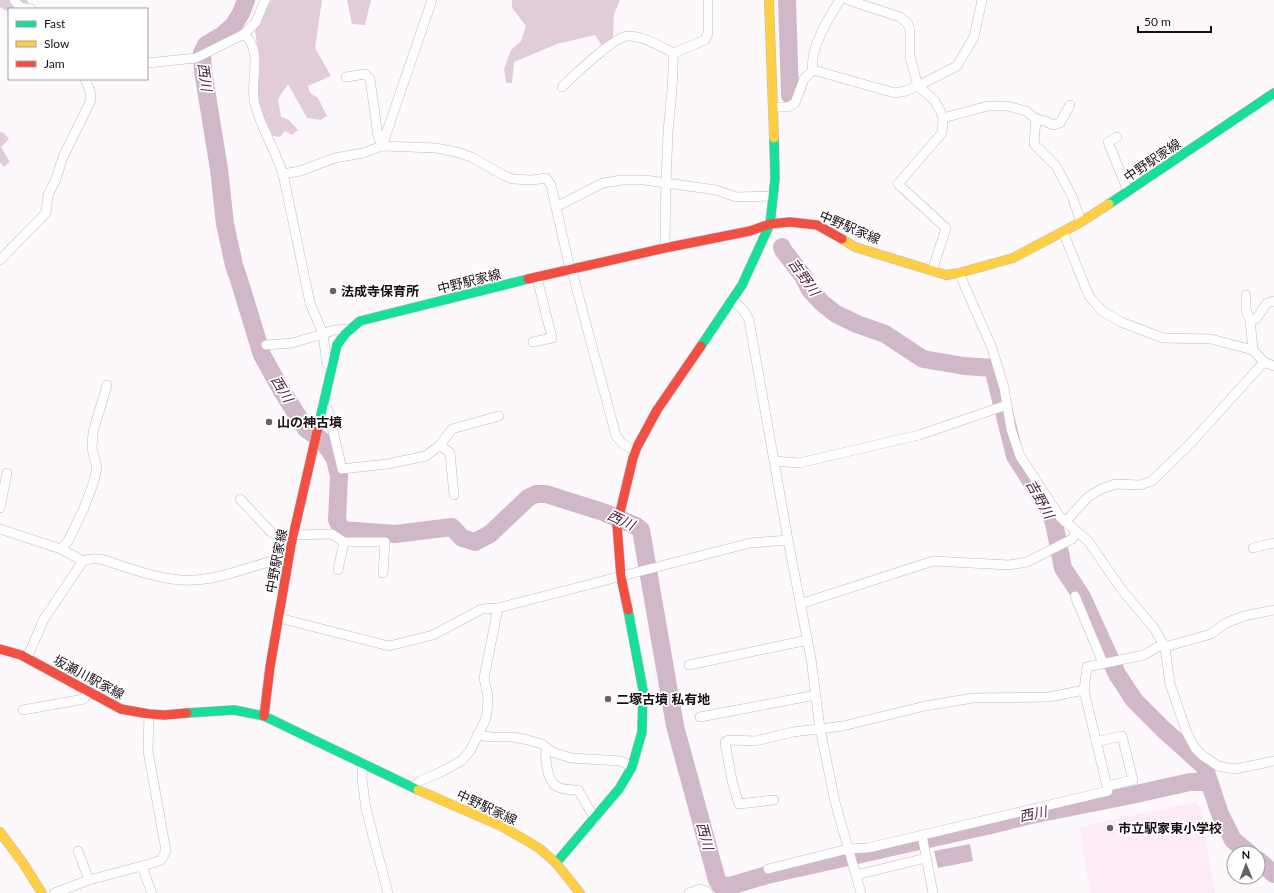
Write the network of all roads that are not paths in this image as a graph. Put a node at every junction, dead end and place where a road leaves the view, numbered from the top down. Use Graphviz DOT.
graph roads {
  1 [pos="14,0"];
  2 [pos="265,0"];
  3 [pos="432,0"];
  4 [pos="708,0"];
  5 [pos="769,0"];
  6 [pos="840,0"];
  7 [pos="848,0"];
  8 [pos="982,0"];
  9 [pos="26,8"];
  10 [pos="244,34"];
  11 [pos="674,53"];
  12 [pos="148,62"];
  13 [pos="813,70"];
  14 [pos="346,77"];
  15 [pos="85,80"];
  16 [pos="918,86"];
  17 [pos="562,87"];
  18 [pos="1274,93"];
  19 [pos="1070,105"];
  20 [pos="774,107"];
  21 [pos="943,118"];
  22 [pos="1036,118"];
  23 [pos="1117,137"];
  24 [pos="382,146"];
  25 [pos="283,174"];
  26 [pos="665,182"];
  27 [pos="1128,191"];
  28 [pos="773,196"];
  29 [pos="556,207"];
  30 [pos="1081,222"];
  31 [pos="770,224"];
  32 [pos="1063,232"];
  33 [pos="665,248"];
  34 [pos="0,260"];
  35 [pos="570,269"];
  36 [pos="932,271"];
  37 [pos="959,272"];
  38 [pos="537,278"];
  39 [pos="1246,295"];
  40 [pos="733,300"];
  41 [pos="1274,302"];
  42 [pos="1250,320"];
  43 [pos="351,329"];
  44 [pos="323,334"];
  45 [pos="533,342"];
  46 [pos="266,345"];
  47 [pos="1253,350"];
  48 [pos="1264,362"];
  49 [pos="332,366"];
  50 [pos="1274,366"];
  51 [pos="107,385"];
  52 [pos="1004,406"];
  53 [pos="322,407"];
  54 [pos="499,416"];
  55 [pos="440,445"];
  56 [pos="635,451"];
  57 [pos="774,461"];
  58 [pos="7,473"];
  59 [pos="454,495"];
  60 [pos="240,499"];
  61 [pos="0,508"];
  62 [pos="1065,522"];
  63 [pos="0,529"];
  64 [pos="1076,532"];
  65 [pos="294,535"];
  66 [pos="788,540"];
  67 [pos="344,542"];
  68 [pos="1274,543"];
  69 [pos="291,544"];
  70 [pos="1253,548"];
  71 [pos="61,549"];
  72 [pos="289,557"];
  73 [pos="83,561"];
  74 [pos="338,570"];
  75 [pos="383,573"];
  76 [pos="621,577"];
  77 [pos="1075,596"];
  78 [pos="800,604"];
  79 [pos="498,608"];
  80 [pos="1274,610"];
  81 [pos="279,618"];
  82 [pos="808,640"];
  83 [pos="1165,647"];
  84 [pos="0,649"];
  85 [pos="26,658"];
  86 [pos="1103,663"];
  87 [pos="689,665"];
  88 [pos="1084,690"];
  89 [pos="88,692"];
  90 [pos="816,695"];
  91 [pos="23,710"];
  92 [pos="149,714"];
  93 [pos="264,716"];
  94 [pos="700,717"];
  95 [pos="820,728"];
  96 [pos="477,735"];
  97 [pos="1096,742"];
  98 [pos="547,748"];
  99 [pos="1274,761"];
  100 [pos="363,763"];
  101 [pos="632,767"];
  102 [pos="1106,786"];
  103 [pos="412,787"];
  104 [pos="774,800"];
  105 [pos="595,818"];
  106 [pos="0,832"];
  107 [pos="922,835"];
  108 [pos="848,849"];
  109 [pos="78,851"];
  110 [pos="925,854"];
  111 [pos="556,863"];
  112 [pos="142,867"];
  113 [pos="768,869"];
  114 [pos="856,876"];
  115 [pos="89,880"];
  116 [pos="42,893"];
  117 [pos="54,893"];
  118 [pos="152,893"];
  119 [pos="388,893"];
  120 [pos="580,893"];
  121 [pos="689,893"];
  122 [pos="708,893"];
  123 [pos="861,893"];
  124 [pos="933,893"];
  1 -- 9 [label="street"];
  2 -- 10 [label="street"];
  3 -- 24 [label="street"];
  4 -- 11 [label="street"];
  5 -- 20 [label="main road"];
  6 -- 13 [label="street"];
  7 -- 16 [label="street"];
  8 -- 16 [label="street"];
  10 -- 12 [label="street"];
  10 -- 25 [label="street"];
  11 -- 17 [label="street"];
  11 -- 26 [label="street"];
  13 -- 16 [label="street"];
  13 -- 20 [label="street"];
  14 -- 24 [label="street"];
  15 -- 34 [label="street"];
  16 -- 21 [label="street"];
  18 -- 27 [label="main road, 中野駅家線"];
  19 -- 22 [label="street"];
  20 -- 28 [label="main road"];
  21 -- 22 [label="street"];
  21 -- 36 [label="street"];
  22 -- 30 [label="street"];
  23 -- 27 [label="street"];
  24 -- 25 [label="street"];
  24 -- 29 [label="street"];
  25 -- 44 [label="street"];
  26 -- 28 [label="street"];
  26 -- 29 [label="street"];
  26 -- 33 [label="street"];
  27 -- 30 [label="main road, 中野駅家線"];
  28 -- 31 [label="main road"];
  29 -- 35 [label="street"];
  30 -- 32 [label="main road, 中野駅家線"];
  31 -- 33 [label="main road, 中野駅家線"];
  31 -- 36 [label="main road, 中野駅家線"];
  31 -- 40 [label="main road"];
  32 -- 37 [label="main road, 中野駅家線"];
  32 -- 47 [label="street"];
  33 -- 35 [label="main road, 中野駅家線"];
  35 -- 38 [label="main road, 中野駅家線"];
  35 -- 56 [label="street"];
  36 -- 37 [label="main road, 中野駅家線"];
  37 -- 52 [label="street"];
  38 -- 43 [label="main road, 中野駅家線"];
  38 -- 45 [label="street"];
  39 -- 42 [label="street"];
  40 -- 56 [label="main road"];
  40 -- 57 [label="street"];
  41 -- 42 [label="street"];
  42 -- 47 [label="street"];
  43 -- 44 [label="street"];
  43 -- 49 [label="main road, 中野駅家線"];
  44 -- 46 [label="street"];
  44 -- 49 [label="street"];
  47 -- 48 [label="street"];
  48 -- 50 [label="street"];
  48 -- 62 [label="street"];
  49 -- 53 [label="main road, 中野駅家線"];
  51 -- 71 [label="street"];
  52 -- 57 [label="street"];
  52 -- 62 [label="street"];
  53 -- 55 [label="street"];
  53 -- 65 [label="main road, 中野駅家線"];
  54 -- 55 [label="street"];
  55 -- 59 [label="street"];
  56 -- 76 [label="main road"];
  57 -- 66 [label="street"];
  58 -- 61 [label="street"];
  60 -- 69 [label="street"];
  62 -- 64 [label="street"];
  63 -- 71 [label="street"];
  64 -- 78 [label="street"];
  64 -- 83 [label="street"];
  65 -- 67 [label="street"];
  65 -- 69 [label="main road, 中野駅家線"];
  66 -- 76 [label="street"];
  66 -- 78 [label="street"];
  67 -- 74 [label="street"];
  67 -- 75 [label="street"];
  68 -- 70 [label="street"];
  69 -- 72 [label="main road, 中野駅家線"];
  71 -- 73 [label="street"];
  72 -- 73 [label="street"];
  72 -- 81 [label="main road, 中野駅家線"];
  73 -- 85 [label="street"];
  76 -- 79 [label="street"];
  76 -- 101 [label="main road"];
  77 -- 86 [label="street"];
  78 -- 82 [label="street"];
  79 -- 81 [label="street"];
  79 -- 96 [label="street"];
  80 -- 83 [label="street"];
  81 -- 93 [label="main road, 中野駅家線"];
  82 -- 87 [label="street"];
  82 -- 90 [label="street"];
  83 -- 86 [label="street"];
  83 -- 99 [label="street"];
  84 -- 85 [label="main road, 坂瀬川駅家線"];
  85 -- 89 [label="main road, 坂瀬川駅家線"];
  86 -- 88 [label="street"];
  88 -- 95 [label="street"];
  88 -- 97 [label="street"];
  89 -- 91 [label="street"];
  89 -- 92 [label="main road, 坂瀬川駅家線"];
  90 -- 94 [label="street"];
  90 -- 95 [label="street"];
  92 -- 93 [label="main road, 坂瀬川駅家線"];
  92 -- 112 [label="street"];
  93 -- 100 [label="main road, 中野駅家線"];
  95 -- 104 [label="street"];
  95 -- 108 [label="street"];
  96 -- 98 [label="street"];
  96 -- 103 [label="street"];
  97 -- 102 [label="street"];
  97 -- 102 [label="street"];
  98 -- 101 [label="street"];
  98 -- 105 [label="street"];
  100 -- 103 [label="main road, 中野駅家線"];
  100 -- 119 [label="street"];
  101 -- 105 [label="main road"];
  102 -- 107 [label="street"];
  103 -- 111 [label="main road, 中野駅家線"];
  105 -- 111 [label="main road"];
  106 -- 116 [label="main road"];
  107 -- 108 [label="street"];
  107 -- 110 [label="street"];
  108 -- 113 [label="street"];
  108 -- 114 [label="street"];
  109 -- 115 [label="street"];
  110 -- 114 [label="street"];
  110 -- 124 [label="street"];
  111 -- 120 [label="main road, 中野駅家線"];
  112 -- 115 [label="street"];
  112 -- 118 [label="street"];
  114 -- 123 [label="street"];
  115 -- 117 [label="street"];
  121 -- 122 [label="street"];
}
